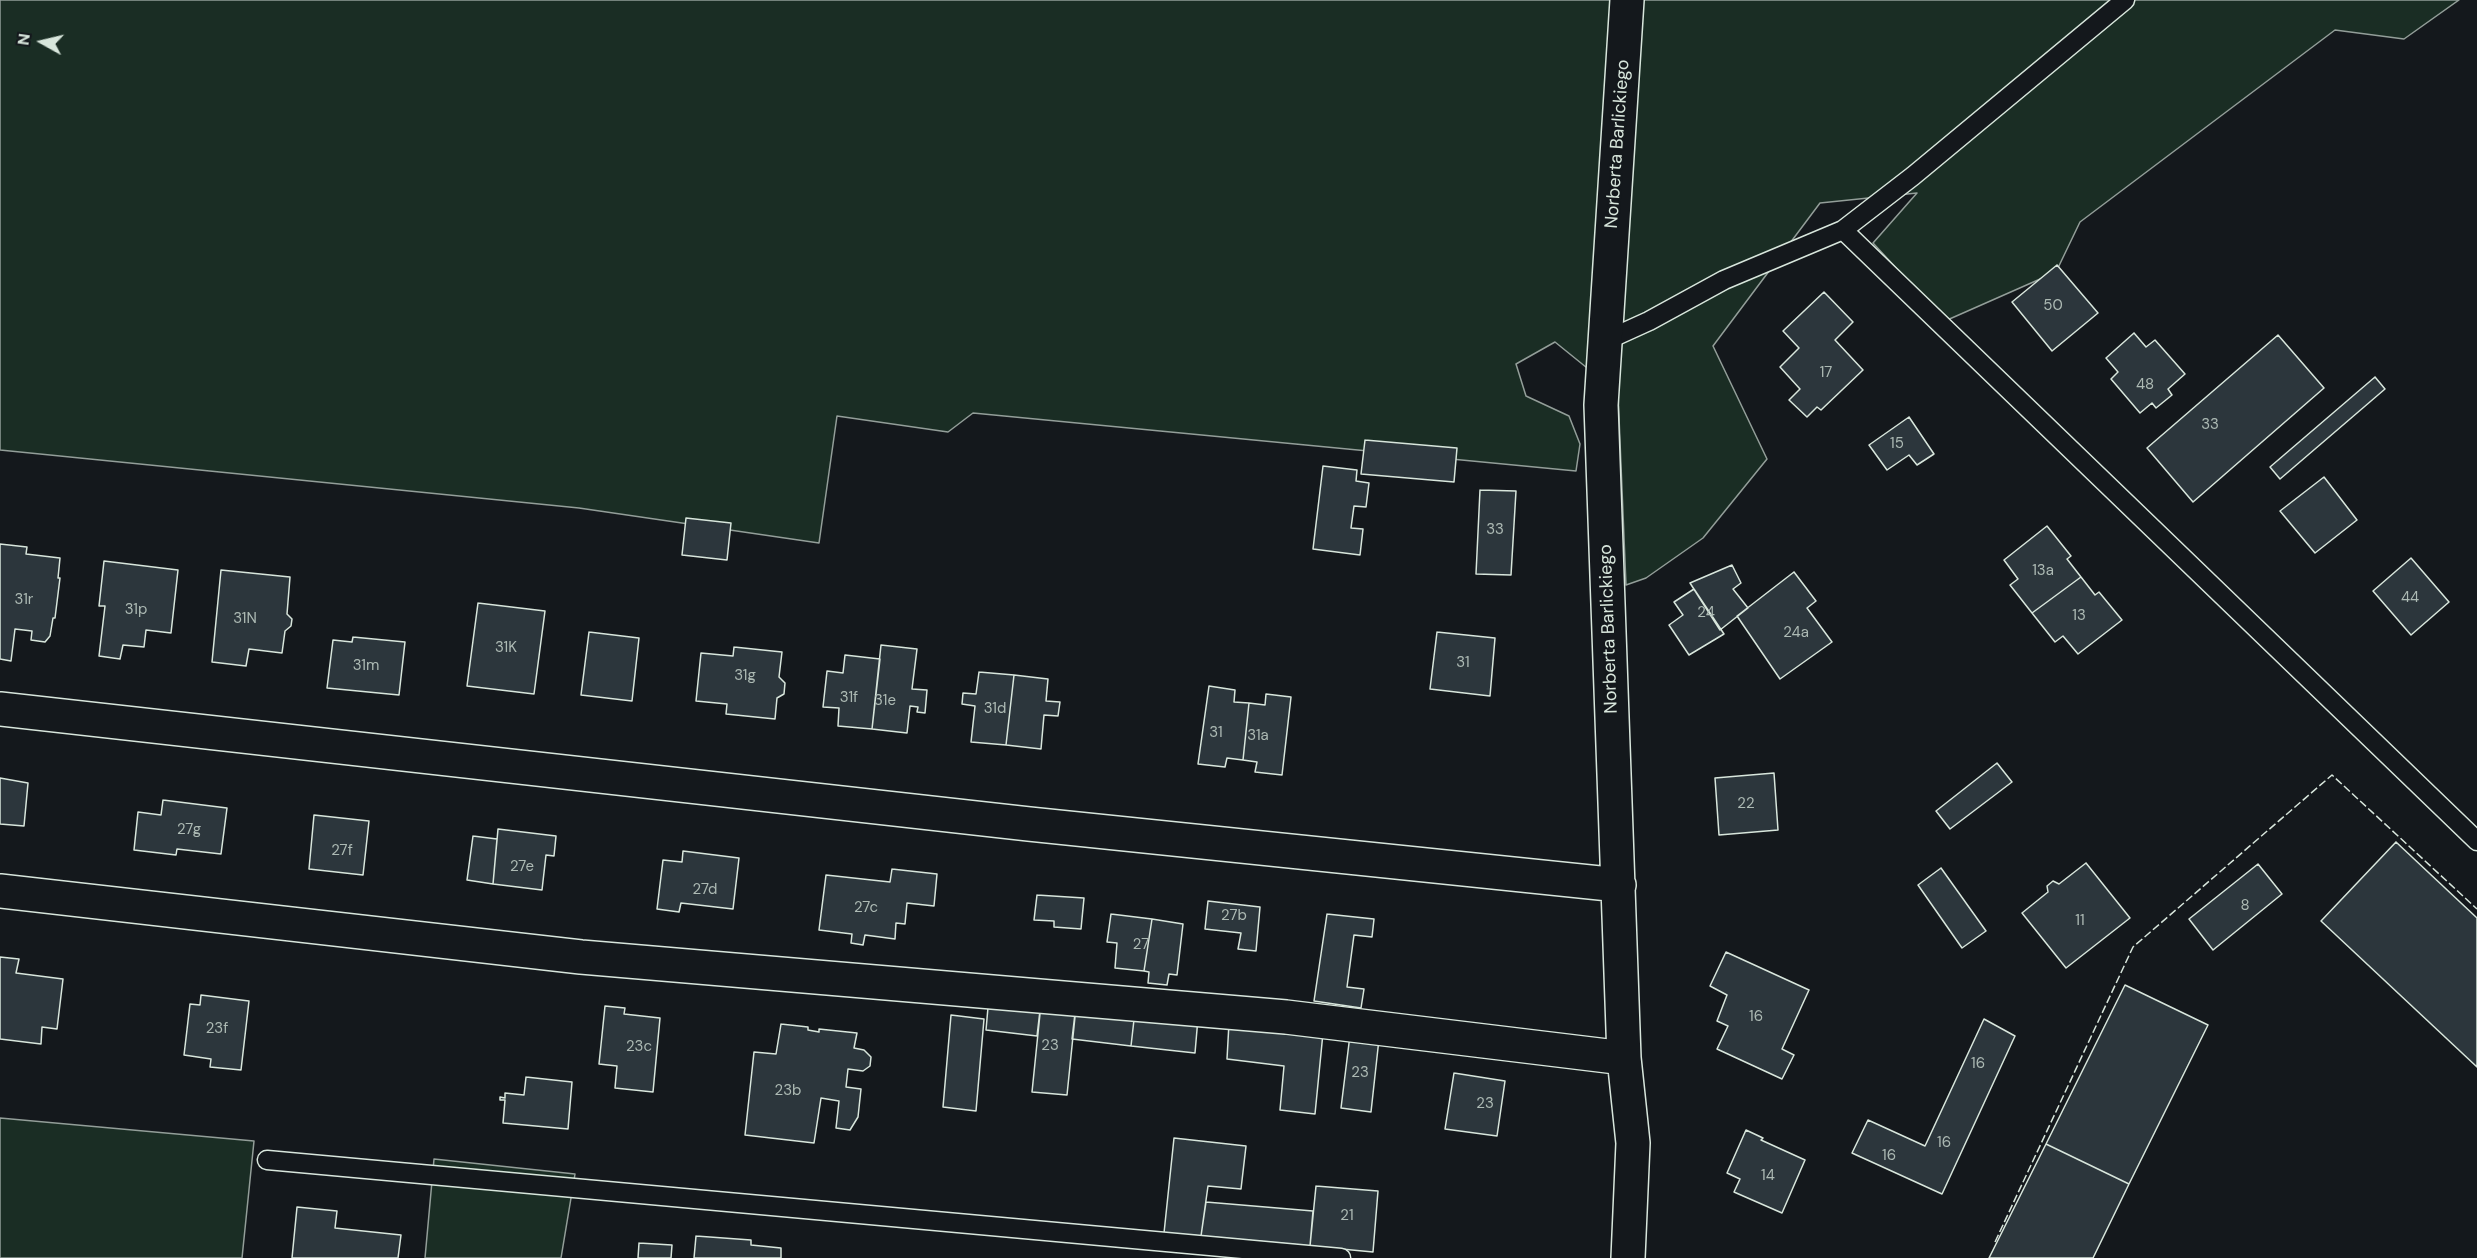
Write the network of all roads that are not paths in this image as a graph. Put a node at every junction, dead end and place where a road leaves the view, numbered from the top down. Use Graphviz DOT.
graph roads {
  1 [pos="1627,0"];
  2 [pos="2125,0"];
  3 [pos="1843,230"];
  4 [pos="1605,341"];
  5 [pos="0,709"];
  6 [pos="2477,841"];
  7 [pos="1619,885"];
  8 [pos="0,891"];
  9 [pos="1624,1058"];
  10 [pos="267,1160"];
  11 [pos="1341,1258"];
  12 [pos="1628,1258"];
  1 -- 4 [label="street, Norberta Barlickiego"];
  2 -- 3 [label="lane"];
  3 -- 4 [label="lane"];
  3 -- 6 [label="lane"];
  4 -- 7 [label="street, Norberta Barlickiego"];
  5 -- 7 [label="street"];
  7 -- 9 [label="street, Norberta Barlickiego"];
  8 -- 9 [label="street"];
  9 -- 12 [label="street, Norberta Barlickiego"];
  10 -- 11 [label="lane"];
}
